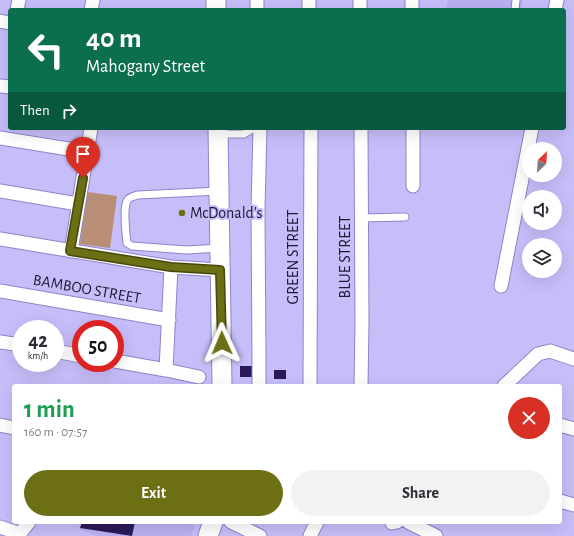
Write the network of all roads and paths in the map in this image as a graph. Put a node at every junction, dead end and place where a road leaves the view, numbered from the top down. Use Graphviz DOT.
graph roads {
  1 [pos="92,130"];
  2 [pos="251,130"];
  3 [pos="260,130"];
  4 [pos="311,130"];
  5 [pos="361,130"];
  6 [pos="413,130"];
  7 [pos="532,130"];
  8 [pos="218,131"];
  9 [pos="0,138"];
  10 [pos="87,152"];
  11 [pos="413,186"];
  12 [pos="0,191"];
  13 [pos="219,191"];
  14 [pos="78,204"];
  15 [pos="362,218"];
  16 [pos="405,218"];
  17 [pos="0,239"];
  18 [pos="220,248"];
  19 [pos="70,251"];
  20 [pos="171,267"];
  21 [pos="220,270"];
  22 [pos="501,286"];
  23 [pos="0,291"];
  24 [pos="169,320"];
  25 [pos="0,342"];
  26 [pos="12,344"];
  27 [pos="574,358"];
  28 [pos="124,363"];
  29 [pos="166,370"];
  30 [pos="199,377"];
  31 [pos="222,384"];
  32 [pos="259,384"];
  33 [pos="310,384"];
  34 [pos="361,384"];
  35 [pos="506,384"];
  36 [pos="0,425"];
  37 [pos="562,426"];
  38 [pos="12,428"];
  39 [pos="574,429"];
  40 [pos="562,502"];
  41 [pos="574,505"];
  42 [pos="27,524"];
  43 [pos="212,524"];
  44 [pos="235,524"];
  45 [pos="315,524"];
  46 [pos="412,524"];
  47 [pos="0,527"];
  48 [pos="19,535"];
  49 [pos="208,536"];
  50 [pos="260,536"];
  51 [pos="310,536"];
  52 [pos="436,536"];
  1 -- 10 [label="street"];
  2 -- 8 [label="lane"];
  3 -- 32 [label="street"];
  4 -- 33 [label="street, GREEN STREET"];
  5 -- 15 [label="street, BLUE STREET"];
  6 -- 11 [label="street"];
  7 -- 22 [label="street"];
  8 -- 13 [label="main road"];
  9 -- 10 [label="street"];
  10 -- 14 [label="street"];
  12 -- 14 [label="street"];
  13 -- 18 [label="main road"];
  13 -- 18 [label="lane"];
  14 -- 19 [label="street"];
  15 -- 16 [label="lane"];
  15 -- 34 [label="street, BLUE STREET"];
  17 -- 19 [label="street"];
  18 -- 21 [label="main road"];
  19 -- 20 [label="street"];
  20 -- 21 [label="street"];
  20 -- 24 [label="street"];
  21 -- 31 [label="main road"];
  23 -- 24 [label="street, BAMBOO STREET"];
  24 -- 29 [label="street"];
  25 -- 26 [label="street"];
  27 -- 35 [label="street"];
  28 -- 29 [label="street"];
  29 -- 30 [label="street"];
  36 -- 38 [label="street"];
  37 -- 39 [label="street"];
  40 -- 41 [label="street"];
  42 -- 48 [label="street"];
  43 -- 49 [label="main road"];
  44 -- 50 [label="street"];
  45 -- 51 [label="street"];
  46 -- 52 [label="street"];
  47 -- 48 [label="street"];
}
